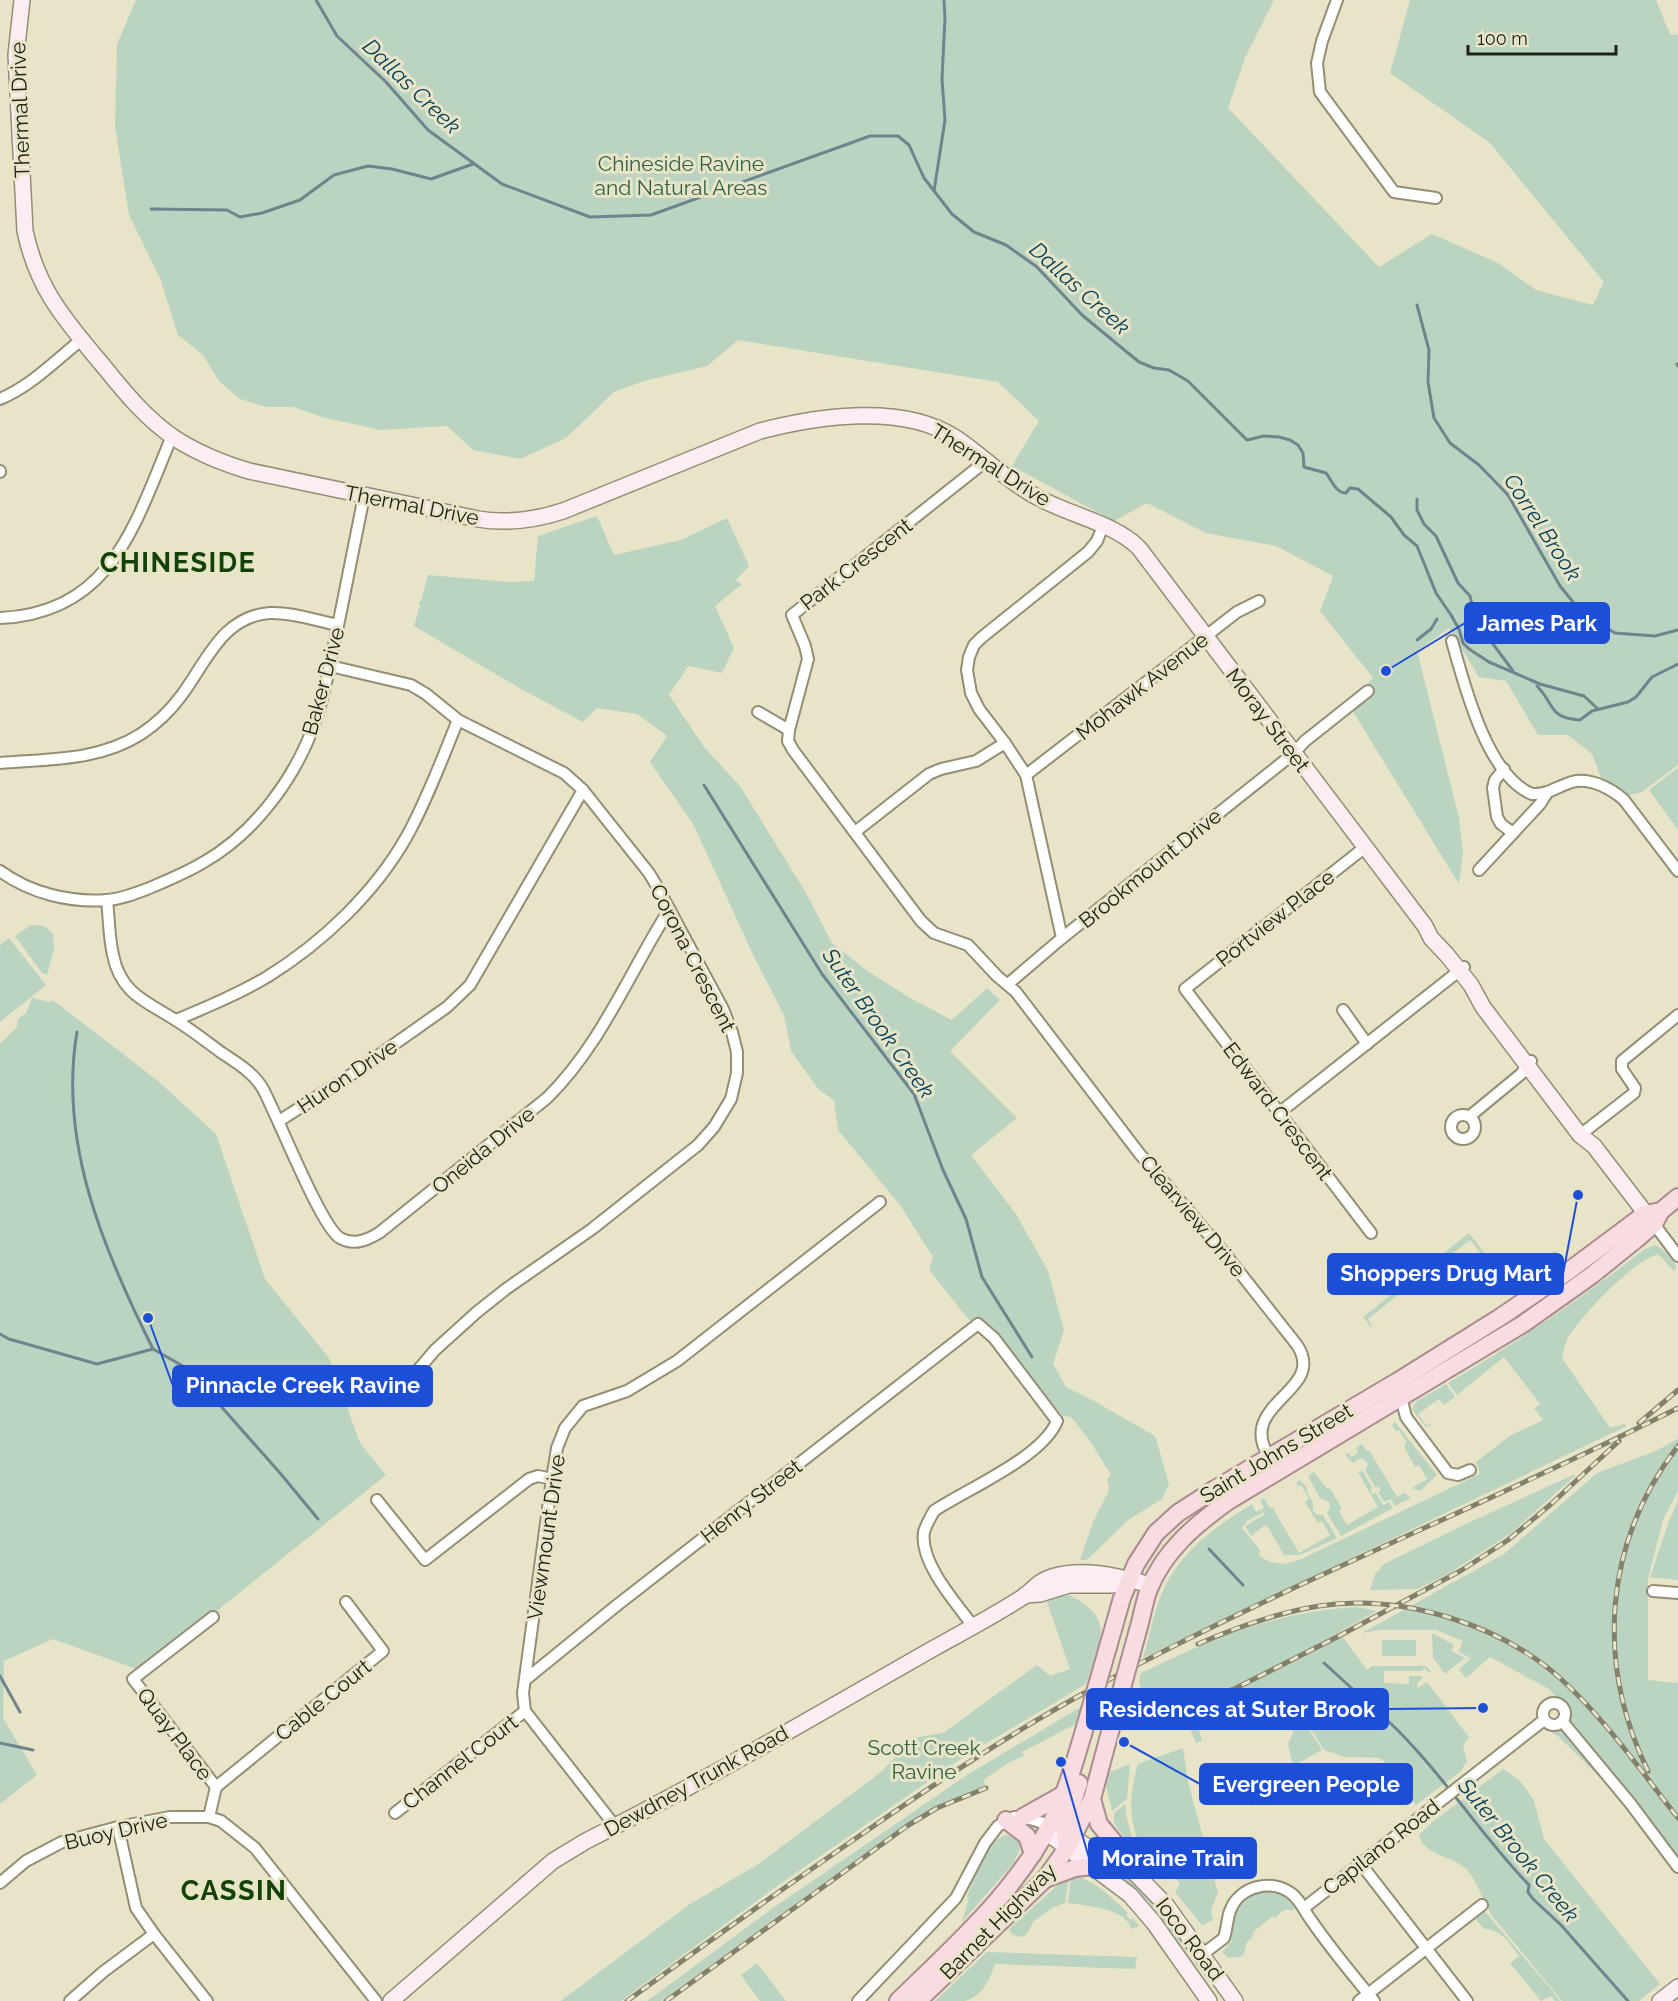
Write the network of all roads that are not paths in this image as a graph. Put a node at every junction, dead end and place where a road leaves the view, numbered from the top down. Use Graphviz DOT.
graph roads {
  1 [pos="22,0"];
  2 [pos="1337,0"];
  3 [pos="1436,198"];
  4 [pos="81,340"];
  5 [pos="0,399"];
  6 [pos="172,436"];
  7 [pos="986,460"];
  8 [pos="364,496"];
  9 [pos="1102,526"];
  10 [pos="1259,601"];
  11 [pos="0,618"];
  12 [pos="338,625"];
  13 [pos="1206,636"];
  14 [pos="1452,641"];
  15 [pos="330,666"];
  16 [pos="1368,691"];
  17 [pos="758,712"];
  18 [pos="458,720"];
  19 [pos="789,730"];
  20 [pos="1005,743"];
  21 [pos="1293,754"];
  22 [pos="0,763"];
  23 [pos="1504,769"];
  24 [pos="1026,775"];
  25 [pos="583,790"];
  26 [pos="1547,793"];
  27 [pos="855,832"];
  28 [pos="1513,833"];
  29 [pos="1364,848"];
  30 [pos="1479,870"];
  31 [pos="0,871"];
  32 [pos="1678,871"];
  33 [pos="107,900"];
  34 [pos="669,910"];
  35 [pos="1062,938"];
  36 [pos="1462,969"];
  37 [pos="1008,984"];
  38 [pos="1185,989"];
  39 [pos="1343,1010"];
  40 [pos="1678,1015"];
  41 [pos="176,1020"];
  42 [pos="1367,1044"];
  43 [pos="1529,1064"];
  44 [pos="1279,1113"];
  45 [pos="1470,1116"];
  46 [pos="279,1121"];
  47 [pos="1585,1132"];
  48 [pos="1678,1197"];
  49 [pos="880,1202"];
  50 [pos="1653,1216"];
  51 [pos="1371,1233"];
  52 [pos="1678,1256"];
  53 [pos="1399,1390"];
  54 [pos="400,1391"];
  55 [pos="1269,1457"];
  56 [pos="1470,1470"];
  57 [pos="552,1479"];
  58 [pos="377,1500"];
  59 [pos="1127,1584"];
  60 [pos="1149,1589"];
  61 [pos="1653,1591"];
  62 [pos="1678,1593"];
  63 [pos="346,1602"];
  64 [pos="213,1617"];
  65 [pos="973,1626"];
  66 [pos="525,1680"];
  67 [pos="525,1711"];
  68 [pos="1544,1720"];
  69 [pos="1562,1721"];
  70 [pos="1088,1731"];
  71 [pos="216,1787"];
  72 [pos="1064,1794"];
  73 [pos="1092,1799"];
  74 [pos="395,1813"];
  75 [pos="209,1817"];
  76 [pos="1023,1817"];
  77 [pos="1005,1820"];
  78 [pos="615,1826"];
  79 [pos="118,1827"];
  80 [pos="1057,1834"];
  81 [pos="1033,1854"];
  82 [pos="1361,1864"];
  83 [pos="1127,1865"];
  84 [pos="1093,1866"];
  85 [pos="1678,1867"];
  86 [pos="1045,1879"];
  87 [pos="0,1883"];
  88 [pos="1018,1905"];
  89 [pos="1482,1905"];
  90 [pos="1304,1908"];
  91 [pos="154,1935"];
  92 [pos="1426,1948"];
  93 [pos="1203,1954"];
  94 [pos="1678,1987"];
  95 [pos="1367,1999"];
  96 [pos="70,2001"];
  97 [pos="207,2001"];
  98 [pos="376,2001"];
  99 [pos="391,2001"];
  100 [pos="858,2001"];
  101 [pos="898,2001"];
  102 [pos="918,2001"];
  103 [pos="1209,2001"];
  104 [pos="1235,2001"];
  105 [pos="1467,2001"];
  106 [pos="1660,2001"];
  1 -- 4 [label="street, Thermal Drive"];
  2 -- 3 [label="street"];
  4 -- 5 [label="street"];
  4 -- 6 [label="street, Thermal Drive"];
  6 -- 8 [label="street, Thermal Drive"];
  6 -- 11 [label="street"];
  7 -- 8 [label="street, Thermal Drive"];
  7 -- 9 [label="street, Thermal Drive"];
  7 -- 19 [label="street, Park Crescent"];
  8 -- 12 [label="street, Baker Drive"];
  9 -- 13 [label="street, Moray Street"];
  9 -- 20 [label="street"];
  10 -- 13 [label="street, Mohawk Avenue"];
  12 -- 15 [label="street, Baker Drive"];
  12 -- 22 [label="street"];
  13 -- 21 [label="street, Moray Street"];
  13 -- 24 [label="street, Mohawk Avenue"];
  14 -- 23 [label="street"];
  15 -- 18 [label="street, Corona Crescent"];
  15 -- 33 [label="street, Baker Drive"];
  16 -- 21 [label="street, Brookmount Drive"];
  17 -- 19 [label="street"];
  18 -- 25 [label="street, Corona Crescent"];
  18 -- 41 [label="street"];
  19 -- 27 [label="street"];
  20 -- 24 [label="street"];
  20 -- 27 [label="street"];
  21 -- 29 [label="street, Moray Street"];
  21 -- 35 [label="street, Brookmount Drive"];
  23 -- 26 [label="street"];
  23 -- 28 [label="street"];
  24 -- 35 [label="street"];
  25 -- 34 [label="street, Corona Crescent"];
  25 -- 46 [label="street, Huron Drive"];
  26 -- 28 [label="street"];
  26 -- 32 [label="street"];
  27 -- 37 [label="street"];
  28 -- 30 [label="street"];
  29 -- 36 [label="street, Moray Street"];
  29 -- 38 [label="street, Portview Place"];
  31 -- 33 [label="street, Baker Drive"];
  33 -- 41 [label="street, Huron Drive"];
  34 -- 46 [label="street, Oneida Drive"];
  34 -- 54 [label="street, Corona Crescent"];
  35 -- 37 [label="street, Brookmount Drive"];
  36 -- 42 [label="street"];
  36 -- 43 [label="street, Moray Street"];
  37 -- 55 [label="street, Clearview Drive"];
  38 -- 44 [label="street, Edward Crescent"];
  39 -- 42 [label="street"];
  40 -- 47 [label="street"];
  41 -- 46 [label="street, Huron Drive"];
  42 -- 44 [label="street"];
  43 -- 45 [label="street"];
  43 -- 47 [label="street, Moray Street"];
  44 -- 51 [label="street, Edward Crescent"];
  47 -- 50 [label="street, Moray Street"];
  48 -- 50 [label="main road, Saint Johns Street"];
  49 -- 57 [label="street, Viewmount Drive"];
  50 -- 52 [label="street, Moray Street"];
  50 -- 53 [label="main road, Saint Johns Street"];
  53 -- 55 [label="main road, Saint Johns Street"];
  53 -- 56 [label="street"];
  53 -- 60 [label="main road, Saint Johns Street"];
  55 -- 59 [label="main road, Saint Johns Street"];
  57 -- 58 [label="street"];
  57 -- 66 [label="street, Viewmount Drive"];
  59 -- 60 [label="street, Dewdney Trunk Road"];
  59 -- 65 [label="street, Dewdney Trunk Road"];
  59 -- 70 [label="main road, Saint Johns Street, bridge"];
  60 -- 73 [label="main road, Saint Johns Street, bridge"];
  61 -- 62 [label="street"];
  63 -- 71 [label="street, Cable Court"];
  64 -- 71 [label="street, Quay Place"];
  65 -- 66 [label="street, Henry Street"];
  65 -- 78 [label="street, Dewdney Trunk Road"];
  66 -- 67 [label="street, Viewmount Drive"];
  67 -- 74 [label="street, Channel Court"];
  67 -- 78 [label="street"];
  68 -- 69 [label="street"];
  68 -- 69 [label="street, Capilano Road"];
  68 -- 82 [label="street, Capilano Road"];
  69 -- 85 [label="street, Capilano Road"];
  70 -- 72 [label="main road, Saint Johns Street"];
  70 -- 80 [label="main road"];
  71 -- 75 [label="street, Quay Place"];
  72 -- 76 [label="main road"];
  72 -- 80 [label="main road, Saint Johns Street"];
  73 -- 80 [label="main road, Saint Johns Street"];
  73 -- 83 [label="main road"];
  75 -- 79 [label="street, Buoy Drive"];
  75 -- 98 [label="street, Buoy Drive"];
  76 -- 77 [label="street"];
  76 -- 80 [label="street"];
  77 -- 81 [label="main road"];
  77 -- 100 [label="street"];
  78 -- 99 [label="street, Dewdney Trunk Road"];
  79 -- 87 [label="street, Buoy Drive"];
  79 -- 91 [label="street"];
  80 -- 81 [label="main road, Barnet Highway"];
  80 -- 83 [label="street, Ioco Road"];
  80 -- 84 [label="street, Ioco Road"];
  80 -- 86 [label="main road, Barnet Highway"];
  80 -- 88 [label="main road"];
  81 -- 101 [label="main road, Barnet Highway"];
  82 -- 90 [label="street, Capilano Road"];
  82 -- 92 [label="street"];
  83 -- 93 [label="street, Ioco Road"];
  84 -- 86 [label="main road"];
  84 -- 103 [label="street, Ioco Road"];
  86 -- 88 [label="main road, Barnet Highway"];
  88 -- 102 [label="main road, Barnet Highway"];
  89 -- 92 [label="street"];
  90 -- 93 [label="street"];
  90 -- 95 [label="street"];
  91 -- 96 [label="street"];
  91 -- 97 [label="street"];
  92 -- 95 [label="street"];
  92 -- 105 [label="street"];
  93 -- 104 [label="street, Ioco Road"];
  94 -- 106 [label="street"];
}
